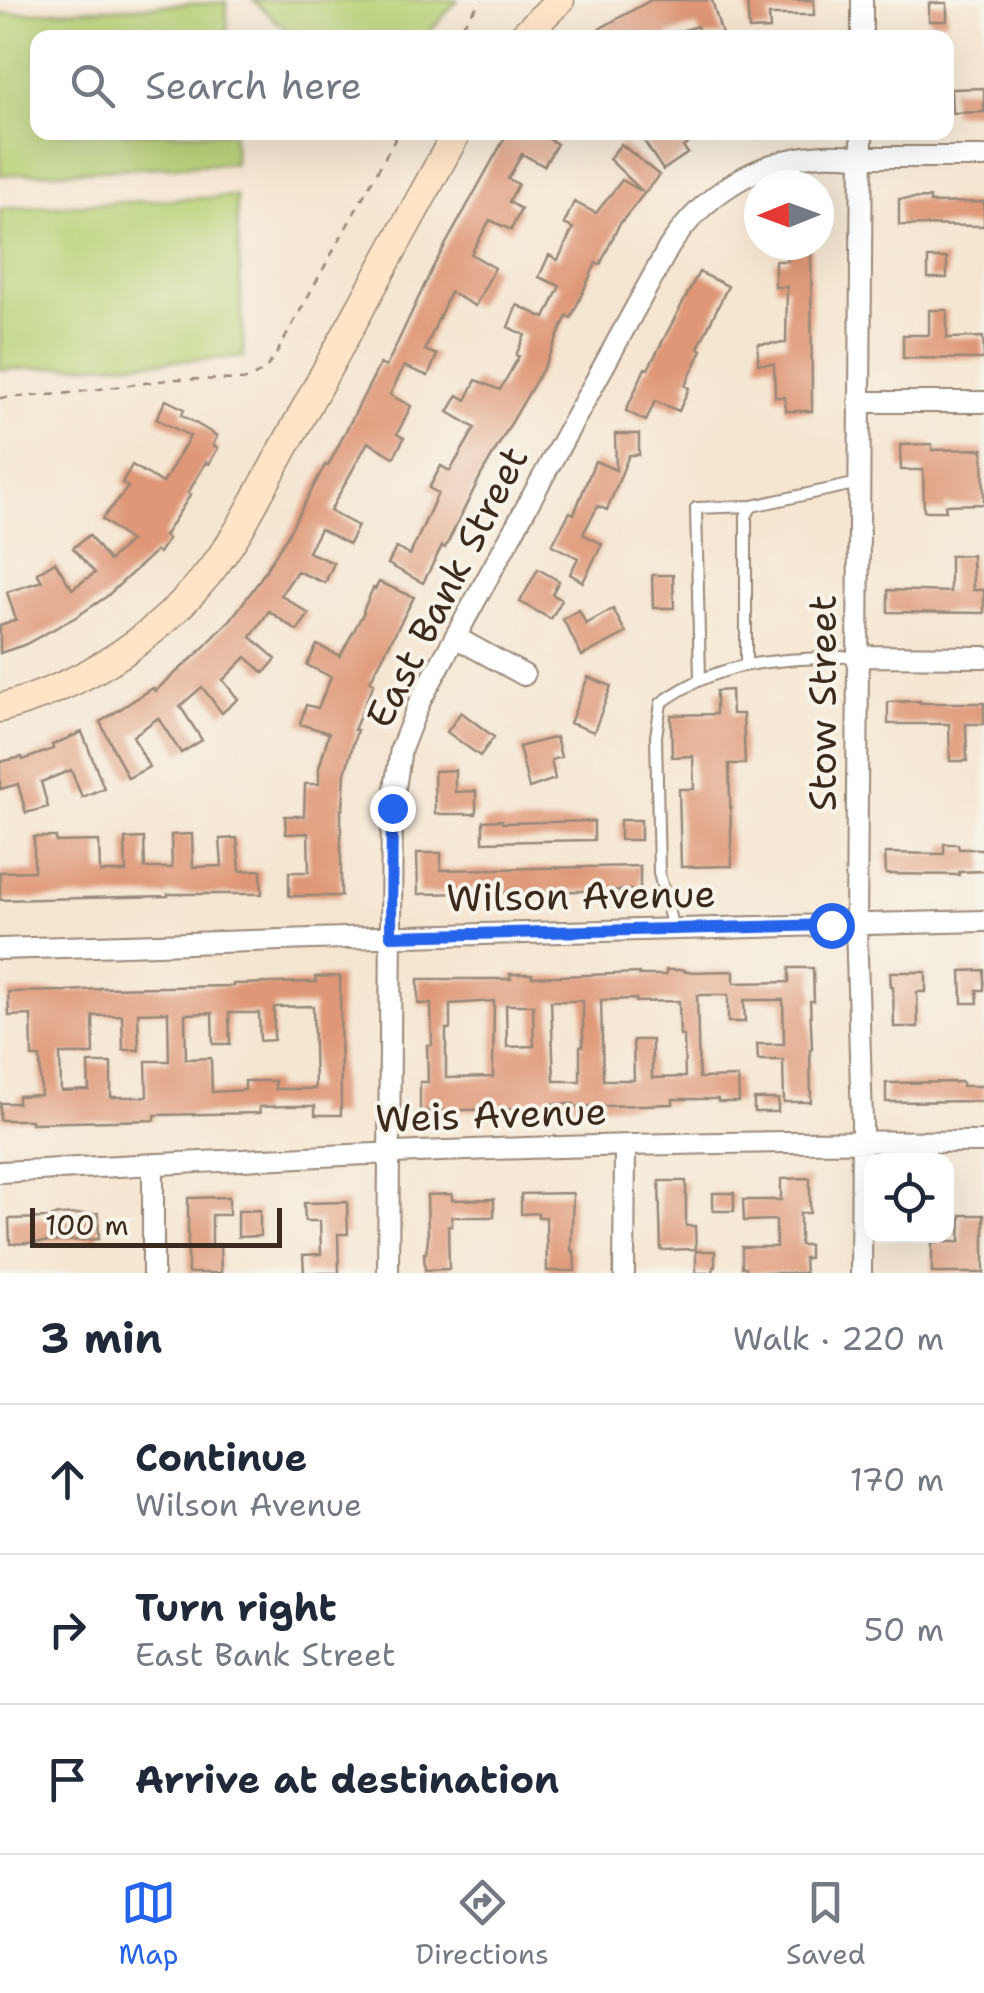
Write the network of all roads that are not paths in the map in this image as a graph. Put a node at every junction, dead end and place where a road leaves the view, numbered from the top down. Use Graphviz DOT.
graph roads {
  1 [pos="560,0"];
  2 [pos="862,0"];
  3 [pos="528,30"];
  4 [pos="862,30"];
  5 [pos="453,140"];
  6 [pos="862,140"];
  7 [pos="862,156"];
  8 [pos="984,157"];
  9 [pos="859,402"];
  10 [pos="984,402"];
  11 [pos="858,483"];
  12 [pos="749,511"];
  13 [pos="455,637"];
  14 [pos="858,656"];
  15 [pos="984,657"];
  16 [pos="746,664"];
  17 [pos="524,675"];
  18 [pos="700,679"];
  19 [pos="0,708"];
  20 [pos="984,921"];
  21 [pos="856,924"];
  22 [pos="673,929"];
  23 [pos="391,936"];
  24 [pos="0,949"];
  25 [pos="861,1140"];
  26 [pos="984,1142"];
  27 [pos="625,1146"];
  28 [pos="389,1152"];
  29 [pos="153,1164"];
  30 [pos="0,1172"];
  31 [pos="152,1273"];
  32 [pos="388,1273"];
  33 [pos="624,1273"];
  34 [pos="860,1273"];
  1 -- 3 [label="street"];
  2 -- 4 [label="street"];
  5 -- 19 [label="street"];
  6 -- 7 [label="street, Stow Street"];
  7 -- 8 [label="street, East Bank Street"];
  7 -- 9 [label="street, Stow Street"];
  7 -- 13 [label="street, East Bank Street"];
  9 -- 10 [label="street"];
  9 -- 11 [label="street, Stow Street"];
  11 -- 12 [label="lane"];
  11 -- 14 [label="street, Stow Street"];
  12 -- 16 [label="lane"];
  12 -- 18 [label="lane"];
  13 -- 17 [label="street"];
  13 -- 23 [label="street, East Bank Street"];
  14 -- 15 [label="street"];
  14 -- 16 [label="lane"];
  14 -- 21 [label="street, Stow Street"];
  16 -- 18 [label="lane"];
  18 -- 22 [label="lane"];
  20 -- 21 [label="street, Wilson Avenue"];
  21 -- 22 [label="street, Wilson Avenue"];
  21 -- 25 [label="street, Stow Street"];
  22 -- 23 [label="street, Wilson Avenue"];
  23 -- 24 [label="street, Wilson Avenue"];
  23 -- 28 [label="street, East Bank Street"];
  25 -- 26 [label="street, Weis Avenue"];
  25 -- 27 [label="street, Weis Avenue"];
  25 -- 34 [label="street, Stow Street"];
  27 -- 28 [label="street, Weis Avenue"];
  27 -- 33 [label="street"];
  28 -- 29 [label="street, Weis Avenue"];
  28 -- 32 [label="street, East Bank Street"];
  29 -- 30 [label="street, Weis Avenue"];
  29 -- 31 [label="street"];
}
